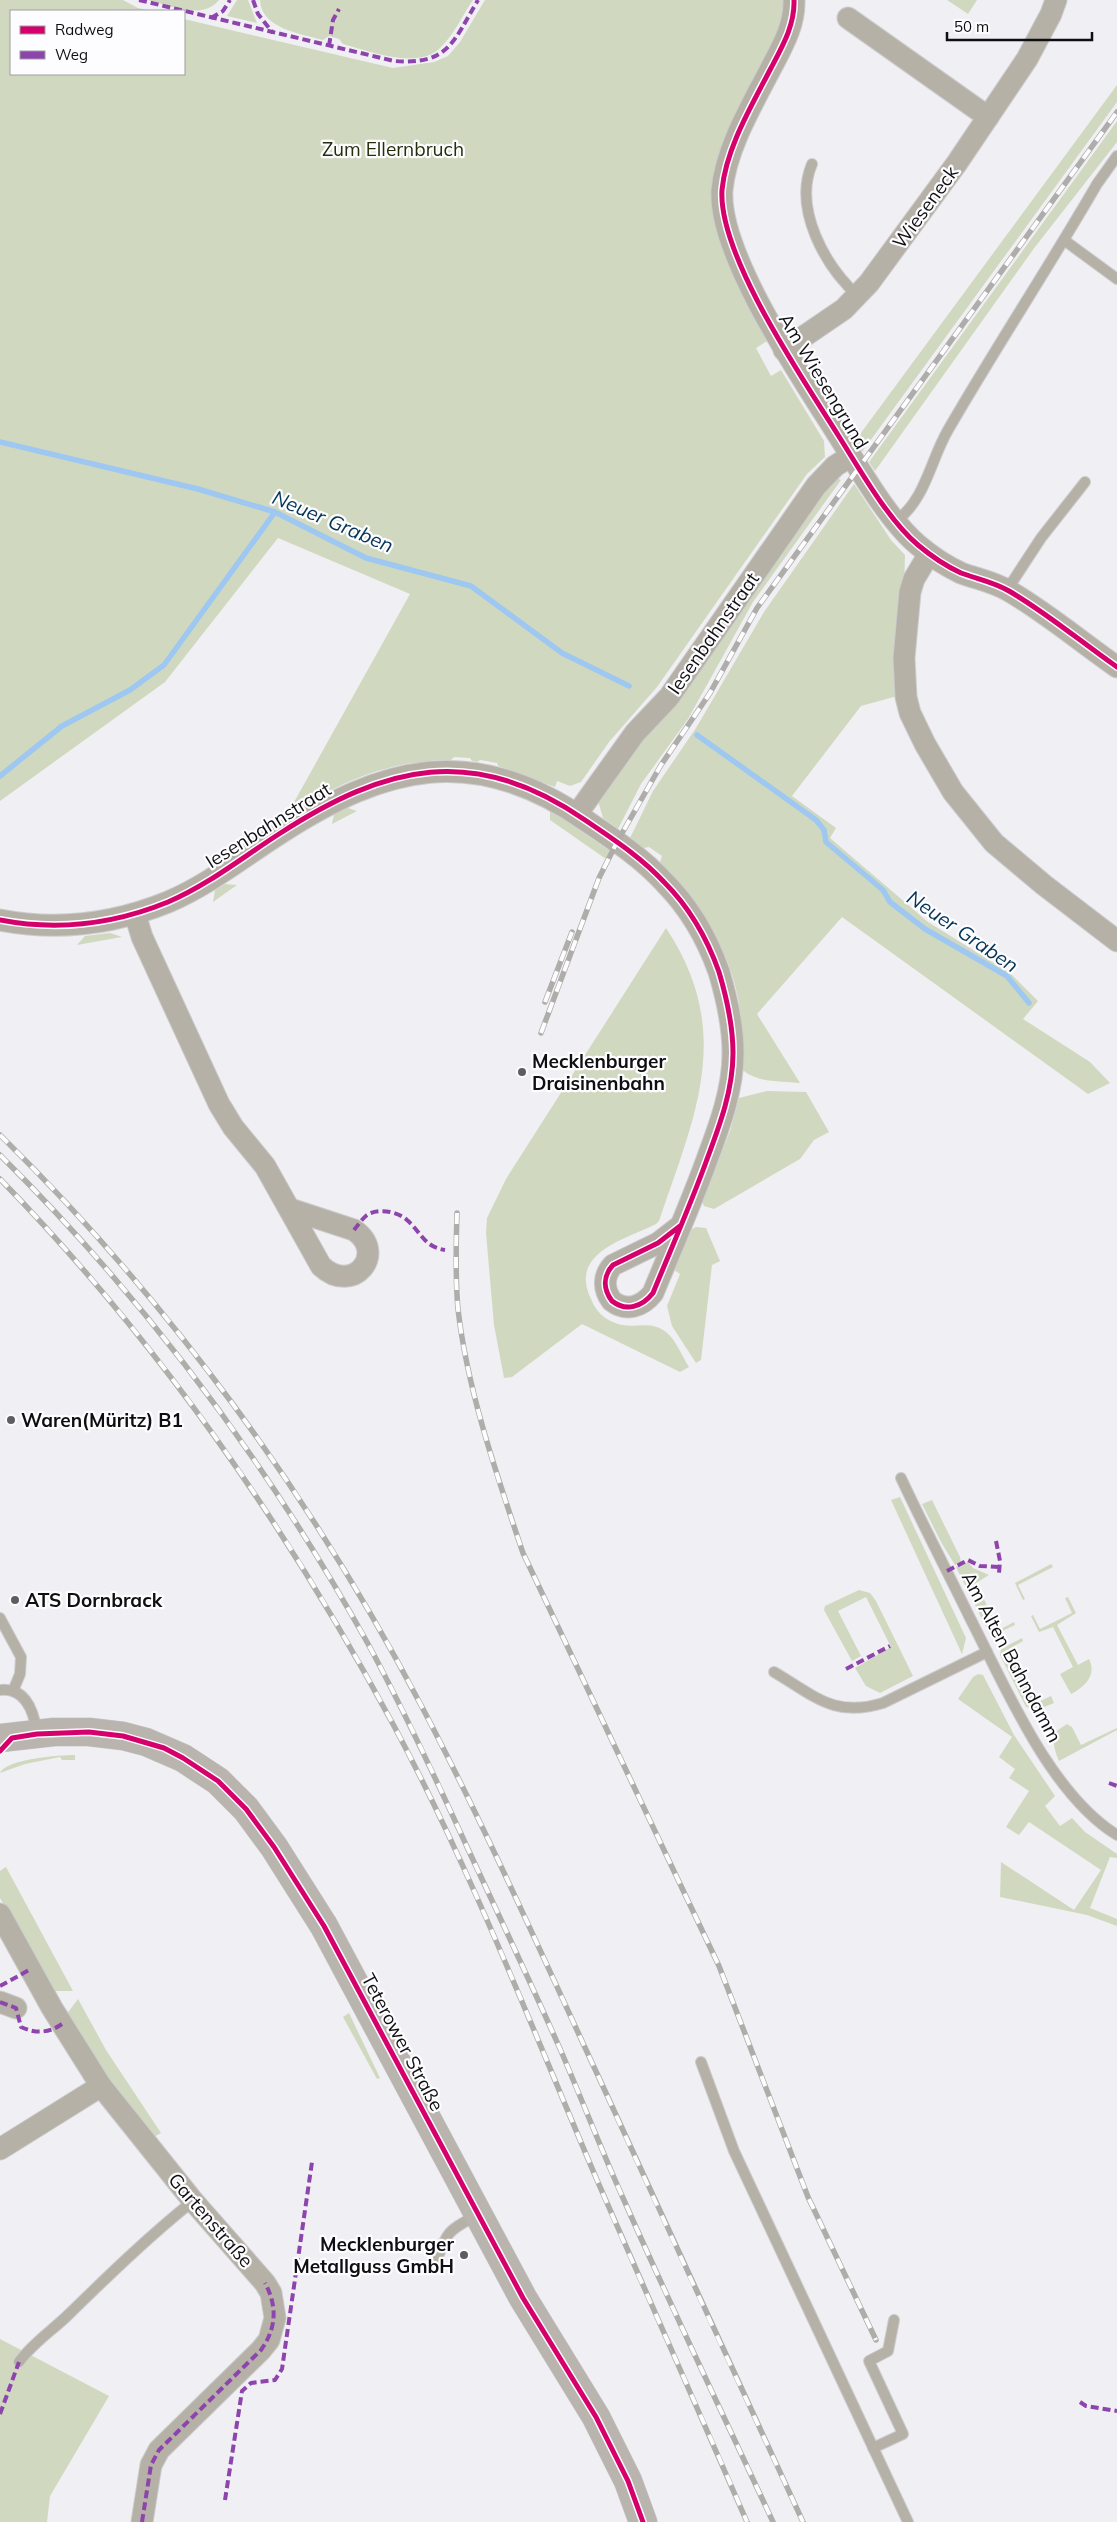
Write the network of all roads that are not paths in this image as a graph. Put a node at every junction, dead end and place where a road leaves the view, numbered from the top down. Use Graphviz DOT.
graph roads {
  1 [pos="794,0"];
  2 [pos="1056,0"];
  3 [pos="848,18"];
  4 [pos="988,117"];
  5 [pos="1117,156"];
  6 [pos="812,164"];
  7 [pos="1064,240"];
  8 [pos="1117,279"];
  9 [pos="858,296"];
  10 [pos="784,350"];
  11 [pos="851,456"];
  12 [pos="1085,482"];
  13 [pos="896,521"];
  14 [pos="929,554"];
  15 [pos="1007,590"];
  16 [pos="1117,667"];
  17 [pos="577,814"];
  18 [pos="135,914"];
  19 [pos="0,920"];
  20 [pos="1117,941"];
  21 [pos="290,1209"];
  22 [pos="680,1226"];
  23 [pos="901,1478"];
  24 [pos="0,1618"];
  25 [pos="987,1652"];
  26 [pos="774,1672"];
  27 [pos="0,1690"];
  28 [pos="13,1691"];
  29 [pos="12,1740"];
  30 [pos="1117,1835"];
  31 [pos="0,1914"];
  32 [pos="701,2062"];
  33 [pos="101,2086"];
  34 [pos="0,2149"];
  35 [pos="193,2201"];
  36 [pos="478,2214"];
  37 [pos="437,2260"];
  38 [pos="894,2320"];
  39 [pos="19,2362"];
  40 [pos="873,2448"];
  41 [pos="142,2522"];
  42 [pos="643,2522"];
  43 [pos="908,2522"];
  1 -- 10 [label="street, Am Wiesengrund"];
  2 -- 4 [label="street, Wieseneck"];
  3 -- 4 [label="street"];
  4 -- 9 [label="street, Wieseneck"];
  5 -- 7 [label="lane"];
  6 -- 9 [label="lane"];
  7 -- 8 [label="lane"];
  7 -- 13 [label="lane"];
  9 -- 10 [label="street, Wieseneck"];
  10 -- 11 [label="street, Am Wiesengrund"];
  11 -- 13 [label="street, Am Wiesengrund"];
  11 -- 17 [label="street, Iesenbahnstraat"];
  12 -- 15 [label="lane"];
  13 -- 14 [label="street, Am Wiesengrund"];
  14 -- 15 [label="street, Am Wiesengrund"];
  14 -- 20 [label="street"];
  15 -- 16 [label="street, Am Wiesengrund"];
  17 -- 18 [label="street, Iesenbahnstraat"];
  17 -- 22 [label="street, Iesenbahnstraat"];
  18 -- 19 [label="street, Iesenbahnstraat"];
  18 -- 21 [label="street"];
  23 -- 25 [label="lane, Am Alten Bahndamm"];
  24 -- 28 [label="lane"];
  25 -- 26 [label="lane"];
  25 -- 30 [label="lane, Am Alten Bahndamm"];
  27 -- 28 [label="lane"];
  28 -- 29 [label="lane"];
  29 -- 36 [label="main road, Teterower Straße"];
  31 -- 33 [label="street, Gartenstraße"];
  32 -- 40 [label="lane"];
  33 -- 34 [label="street"];
  33 -- 35 [label="street, Gartenstraße"];
  35 -- 39 [label="lane"];
  35 -- 41 [label="street, Gartenstraße"];
  36 -- 37 [label="lane"];
  36 -- 42 [label="main road, Teterower Straße"];
  38 -- 40 [label="lane"];
  40 -- 43 [label="lane"];
}
